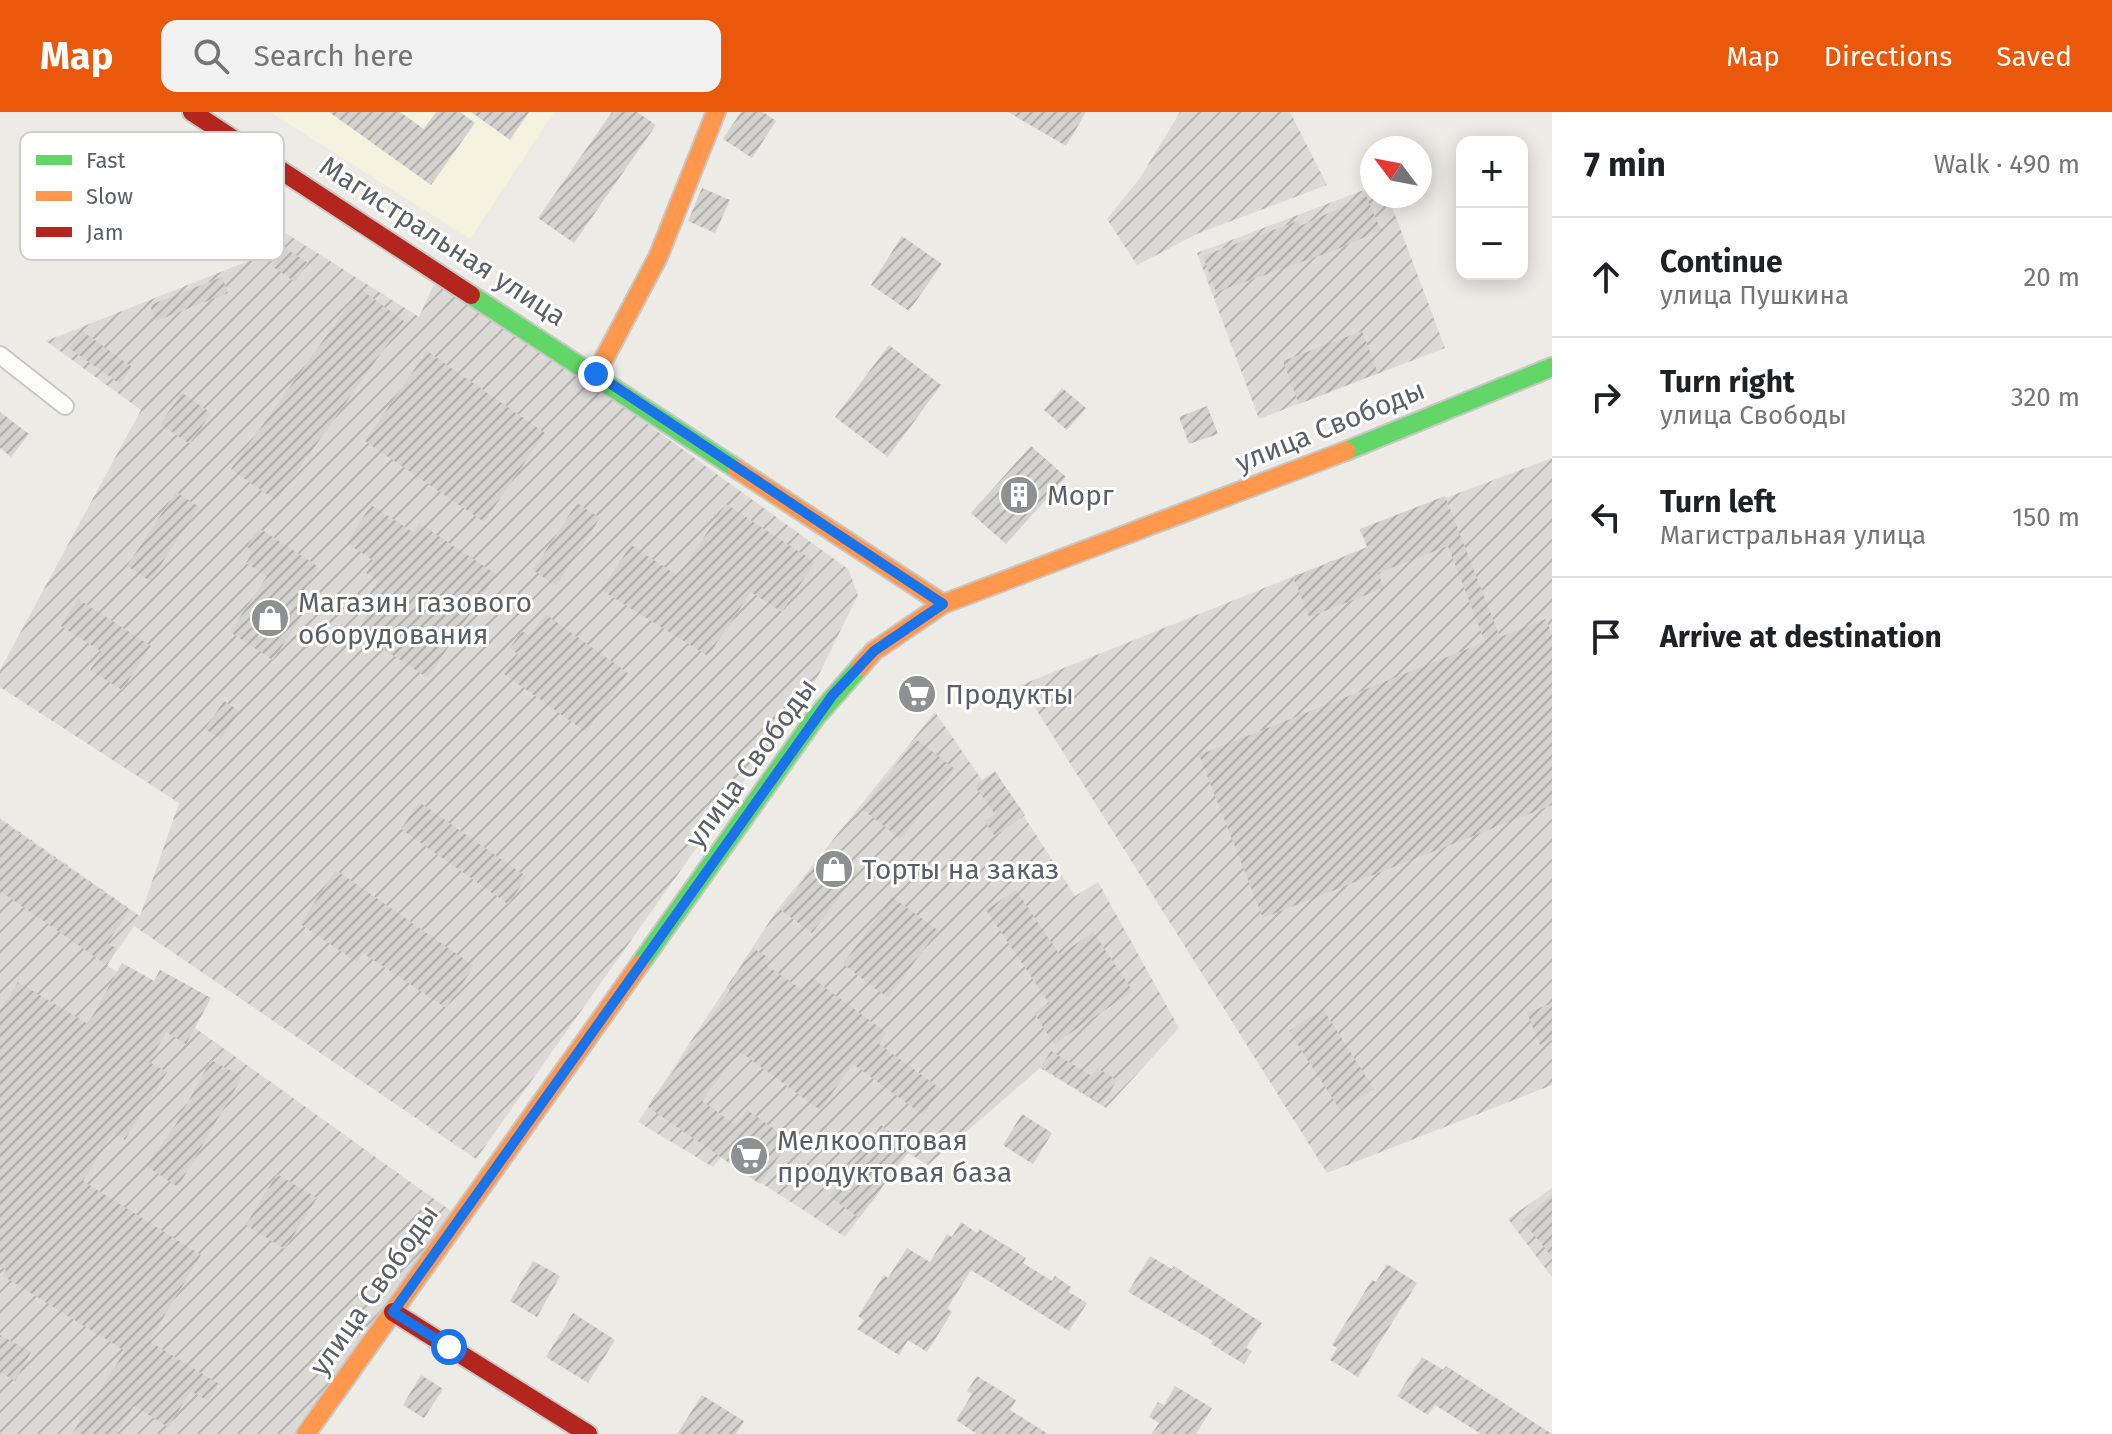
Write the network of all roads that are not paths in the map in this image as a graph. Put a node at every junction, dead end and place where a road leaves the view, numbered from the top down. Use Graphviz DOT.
graph roads {
  1 [pos="192,112"];
  2 [pos="716,112"];
  3 [pos="223,132"];
  4 [pos="284,172"];
  5 [pos="0,355"];
  6 [pos="1552,367"];
  7 [pos="596,374"];
  8 [pos="65,406"];
  9 [pos="943,604"];
  10 [pos="393,1312"];
  11 [pos="306,1434"];
  12 [pos="588,1434"];
  1 -- 3 [label="main road, Магистральная улица"];
  2 -- 7 [label="main road"];
  4 -- 7 [label="main road, Магистральная улица"];
  5 -- 8 [label="street"];
  6 -- 9 [label="main road, улица Свободы"];
  7 -- 9 [label="main road, Магистральная улица"];
  9 -- 10 [label="main road, улица Свободы"];
  10 -- 11 [label="main road, улица Свободы"];
  10 -- 12 [label="main road"];
}
